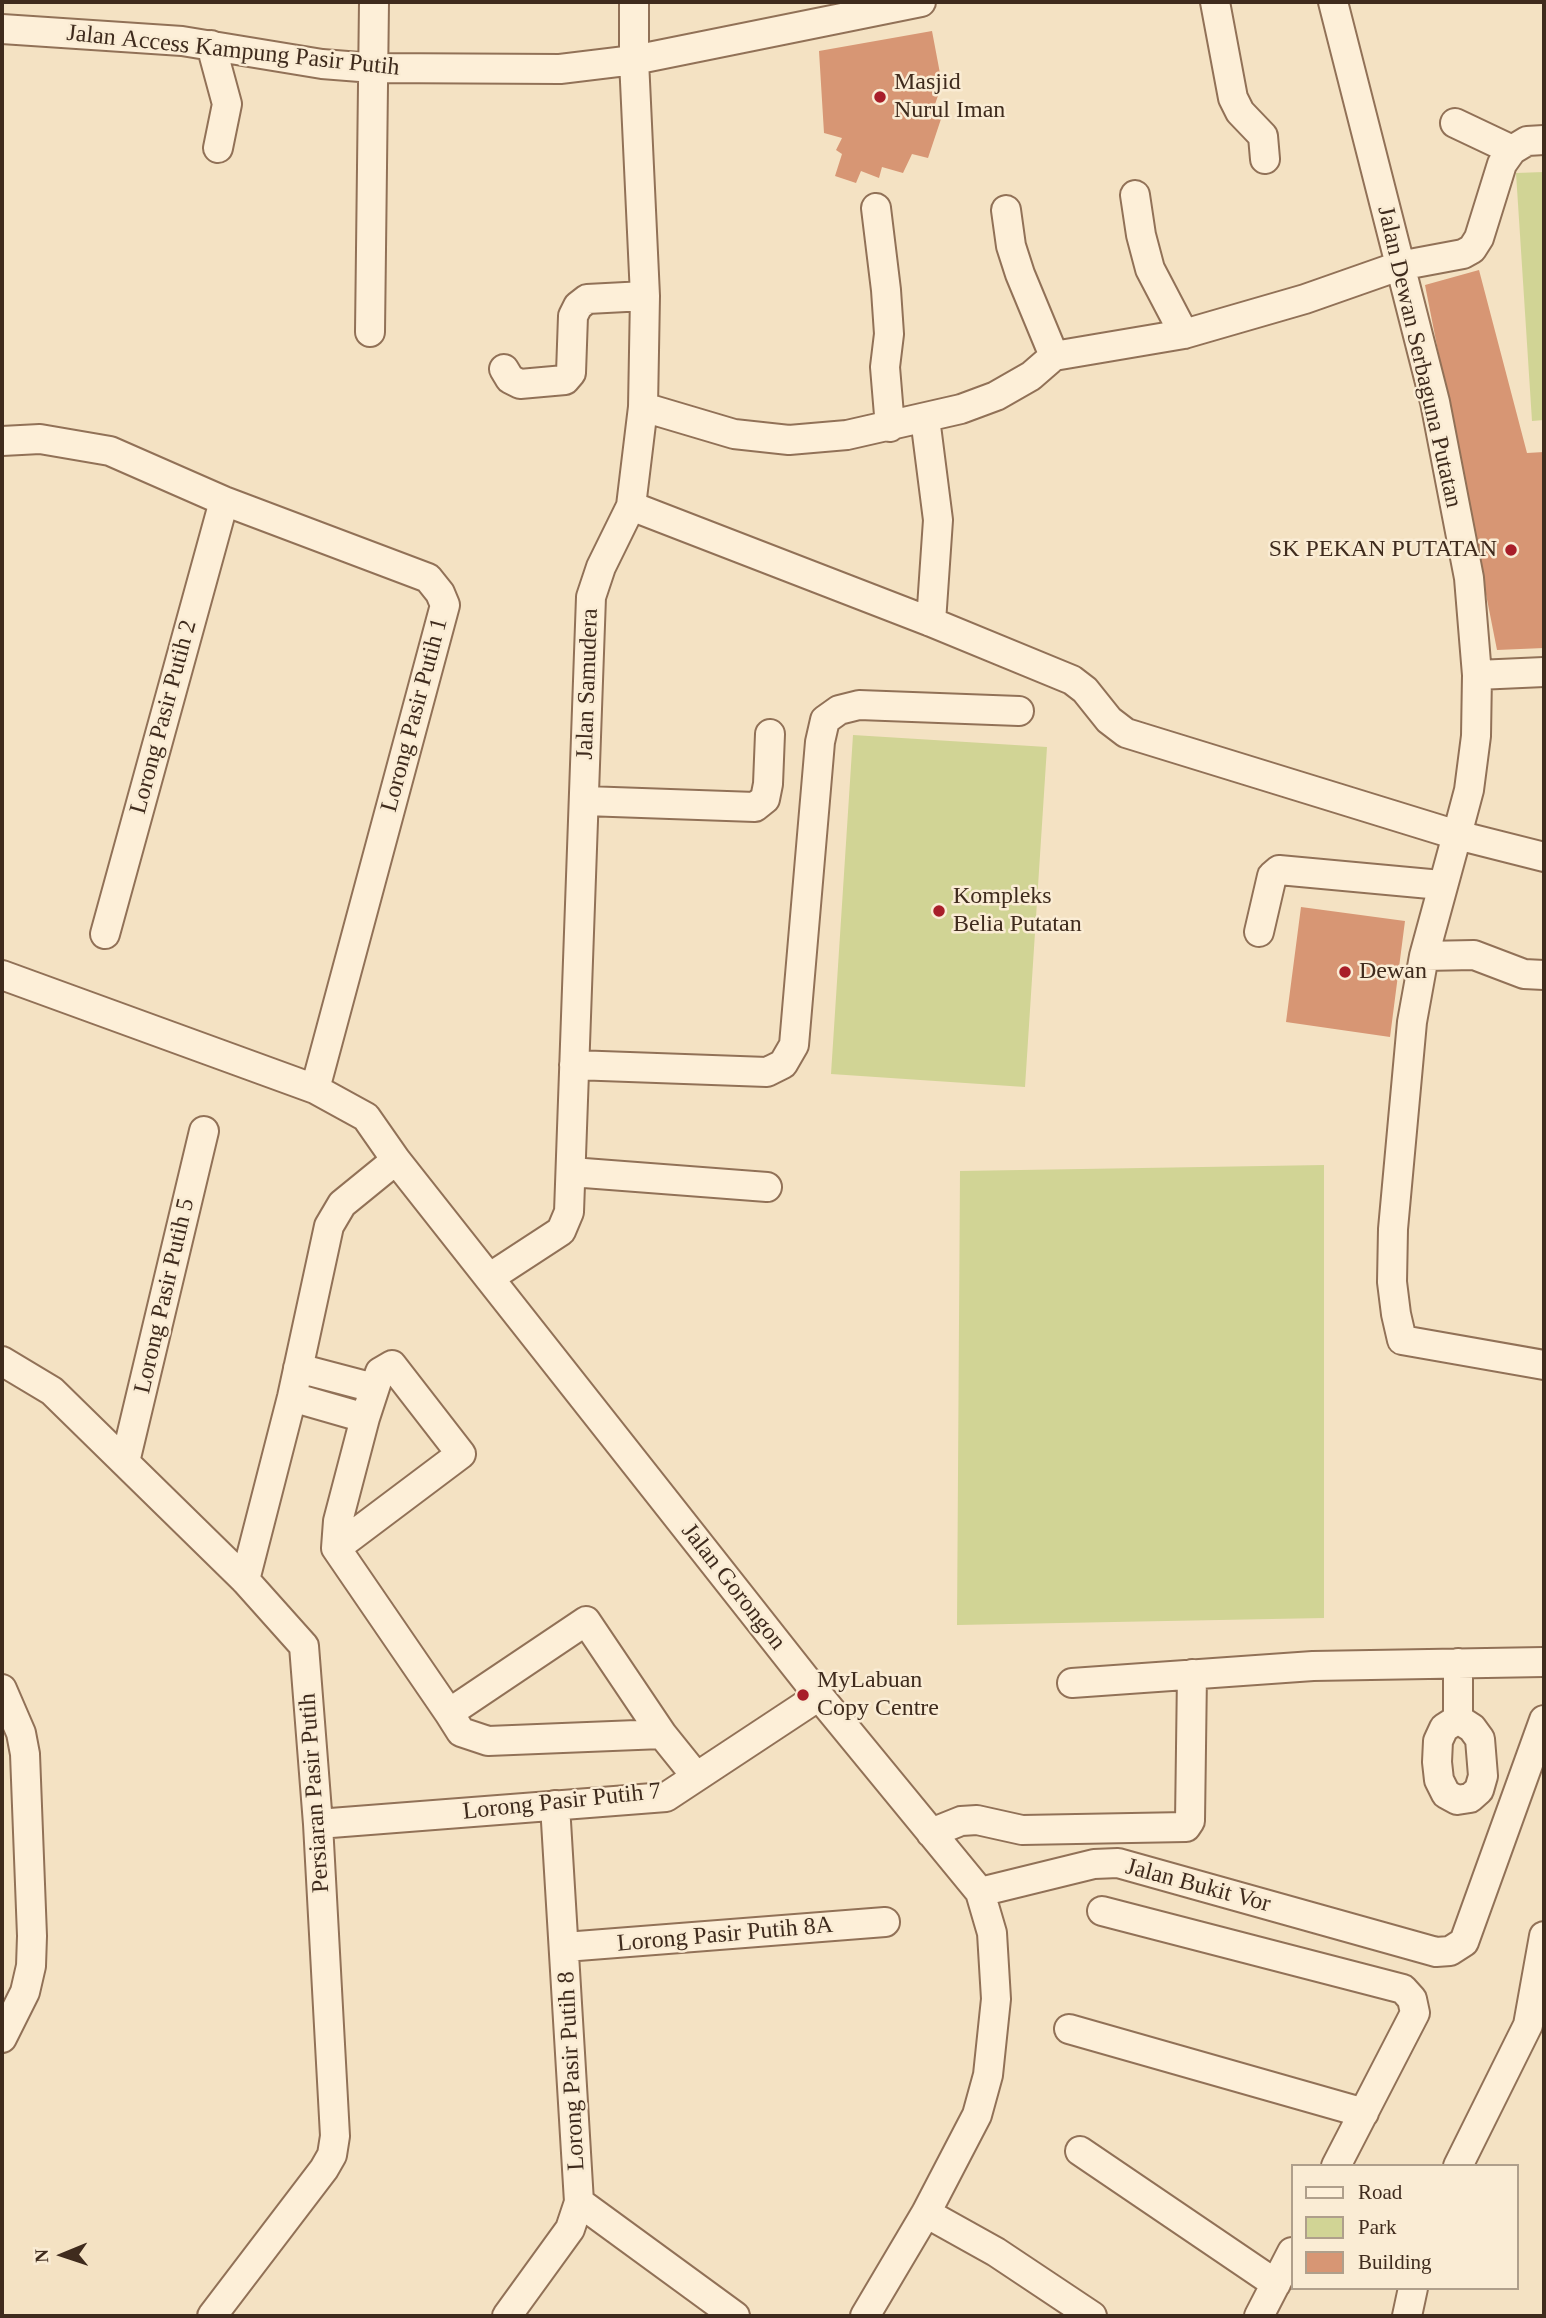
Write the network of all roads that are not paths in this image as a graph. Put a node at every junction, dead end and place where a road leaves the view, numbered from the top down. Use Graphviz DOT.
graph roads {
  1 [pos="374,2"];
  2 [pos="634,2"];
  3 [pos="921,2"];
  4 [pos="1215,2"];
  5 [pos="1333,2"];
  6 [pos="2,29"];
  7 [pos="211,45"];
  8 [pos="634,60"];
  9 [pos="373,68"];
  10 [pos="1455,123"];
  11 [pos="1544,140"];
  12 [pos="218,148"];
  13 [pos="1511,150"];
  14 [pos="1265,159"];
  15 [pos="1135,195"];
  16 [pos="876,208"];
  17 [pos="1006,210"];
  18 [pos="1399,266"];
  19 [pos="645,296"];
  20 [pos="370,332"];
  21 [pos="1184,334"];
  22 [pos="1054,356"];
  23 [pos="504,369"];
  24 [pos="643,407"];
  25 [pos="925,418"];
  26 [pos="890,427"];
  27 [pos="2,441"];
  28 [pos="224,501"];
  29 [pos="631,506"];
  30 [pos="931,622"];
  31 [pos="1544,672"];
  32 [pos="1477,676"];
  33 [pos="1019,711"];
  34 [pos="770,734"];
  35 [pos="585,801"];
  36 [pos="1457,835"];
  37 [pos="1544,857"];
  38 [pos="1441,885"];
  39 [pos="1259,932"];
  40 [pos="105,934"];
  41 [pos="1424,956"];
  42 [pos="2,975"];
  43 [pos="1544,975"];
  44 [pos="574,1065"];
  45 [pos="314,1089"];
  46 [pos="205,1131"];
  47 [pos="396,1160"];
  48 [pos="571,1172"];
  49 [pos="767,1186"];
  50 [pos="489,1278"];
  51 [pos="2,1361"];
  52 [pos="1544,1365"];
  53 [pos="298,1368"];
  54 [pos="374,1388"];
  55 [pos="292,1397"];
  56 [pos="365,1418"];
  57 [pos="125,1462"];
  58 [pos="336,1548"];
  59 [pos="245,1580"];
  60 [pos="1544,1662"];
  61 [pos="1458,1663"];
  62 [pos="1192,1674"];
  63 [pos="1072,1683"];
  64 [pos="2,1689"];
  65 [pos="820,1696"];
  66 [pos="449,1713"];
  67 [pos="1458,1719"];
  68 [pos="1544,1720"];
  69 [pos="662,1734"];
  70 [pos="695,1775"];
  71 [pos="555,1805"];
  72 [pos="318,1824"];
  73 [pos="931,1833"];
  74 [pos="980,1892"];
  75 [pos="1102,1911"];
  76 [pos="885,1922"];
  77 [pos="1544,1936"];
  78 [pos="565,1947"];
  79 [pos="1069,2029"];
  80 [pos="2,2038"];
  81 [pos="1364,2112"];
  82 [pos="1080,2151"];
  83 [pos="1337,2164"];
  84 [pos="1459,2164"];
  85 [pos="579,2202"];
  86 [pos="926,2213"];
  87 [pos="1290,2256"];
  88 [pos="1276,2284"];
  89 [pos="1413,2290"];
  90 [pos="212,2316"];
  91 [pos="508,2316"];
  92 [pos="735,2316"];
  93 [pos="865,2316"];
  94 [pos="1092,2316"];
  95 [pos="1259,2316"];
  96 [pos="1407,2316"];
  1 -- 9 [label="street"];
  2 -- 8 [label="street, Jalan Samudera"];
  3 -- 8 [label="street, Jalan Access Kampung Pasir Putih"];
  4 -- 14 [label="street"];
  5 -- 18 [label="street, Jalan Dewan Serbaguna Putatan"];
  6 -- 7 [label="street, Jalan Access Kampung Pasir Putih"];
  7 -- 9 [label="street, Jalan Access Kampung Pasir Putih"];
  7 -- 12 [label="street"];
  8 -- 9 [label="street, Jalan Access Kampung Pasir Putih"];
  8 -- 19 [label="street, Jalan Samudera"];
  9 -- 20 [label="street"];
  10 -- 13 [label="street"];
  11 -- 13 [label="street"];
  13 -- 18 [label="street"];
  15 -- 21 [label="street"];
  16 -- 26 [label="street"];
  17 -- 22 [label="street"];
  18 -- 21 [label="street"];
  18 -- 32 [label="street, Jalan Dewan Serbaguna Putatan"];
  19 -- 23 [label="street"];
  19 -- 24 [label="street, Jalan Samudera"];
  21 -- 22 [label="street"];
  22 -- 25 [label="street"];
  24 -- 26 [label="street"];
  24 -- 29 [label="street, Jalan Samudera"];
  25 -- 26 [label="street"];
  25 -- 30 [label="street"];
  27 -- 28 [label="street, Lorong Pasir Putih 1"];
  28 -- 40 [label="street, Lorong Pasir Putih 2"];
  28 -- 45 [label="street, Lorong Pasir Putih 1"];
  29 -- 30 [label="street"];
  29 -- 35 [label="street, Jalan Samudera"];
  30 -- 36 [label="street"];
  31 -- 32 [label="street"];
  32 -- 36 [label="street, Jalan Dewan Serbaguna Putatan"];
  33 -- 44 [label="street"];
  34 -- 35 [label="street"];
  35 -- 44 [label="street, Jalan Samudera"];
  36 -- 37 [label="street"];
  36 -- 38 [label="street, Jalan Dewan Serbaguna Putatan"];
  38 -- 39 [label="street"];
  38 -- 41 [label="street, Jalan Dewan Serbaguna Putatan"];
  41 -- 43 [label="street"];
  41 -- 52 [label="street, Jalan Dewan Serbaguna Putatan"];
  42 -- 45 [label="street, Jalan Gorongon"];
  44 -- 48 [label="street, Jalan Samudera"];
  45 -- 47 [label="street, Jalan Gorongon"];
  46 -- 57 [label="street, Lorong Pasir Putih 5"];
  47 -- 50 [label="street, Jalan Gorongon"];
  47 -- 53 [label="street"];
  48 -- 49 [label="street"];
  48 -- 50 [label="street, Jalan Samudera"];
  50 -- 65 [label="street, Jalan Gorongon"];
  51 -- 57 [label="street, Persiaran Pasir Putih"];
  53 -- 54 [label="street"];
  53 -- 55 [label="street"];
  54 -- 56 [label="street"];
  54 -- 58 [label="street"];
  55 -- 56 [label="street"];
  55 -- 59 [label="street"];
  56 -- 58 [label="street"];
  57 -- 59 [label="street, Persiaran Pasir Putih"];
  58 -- 66 [label="street"];
  59 -- 72 [label="street, Persiaran Pasir Putih"];
  60 -- 61 [label="street"];
  61 -- 62 [label="street"];
  61 -- 67 [label="street"];
  62 -- 63 [label="street"];
  62 -- 73 [label="street"];
  64 -- 80 [label="street"];
  65 -- 70 [label="street, Lorong Pasir Putih 7"];
  65 -- 73 [label="street, Jalan Gorongon"];
  66 -- 69 [label="street"];
  66 -- 69 [label="street"];
  68 -- 74 [label="street, Jalan Bukit Vor"];
  69 -- 70 [label="street"];
  70 -- 71 [label="street, Lorong Pasir Putih 7"];
  71 -- 72 [label="street, Lorong Pasir Putih 7"];
  71 -- 78 [label="street, Lorong Pasir Putih 8"];
  72 -- 90 [label="street, Persiaran Pasir Putih"];
  73 -- 74 [label="street, Jalan Gorongon"];
  74 -- 86 [label="street"];
  75 -- 81 [label="street"];
  76 -- 78 [label="street, Lorong Pasir Putih 8A"];
  77 -- 84 [label="street"];
  78 -- 85 [label="street, Lorong Pasir Putih 8"];
  79 -- 81 [label="street"];
  81 -- 83 [label="street"];
  82 -- 88 [label="street"];
  85 -- 91 [label="street, Lorong Pasir Putih 8"];
  85 -- 92 [label="street"];
  86 -- 93 [label="street"];
  86 -- 94 [label="street"];
  87 -- 88 [label="street"];
  88 -- 95 [label="street"];
  89 -- 96 [label="street"];
}
